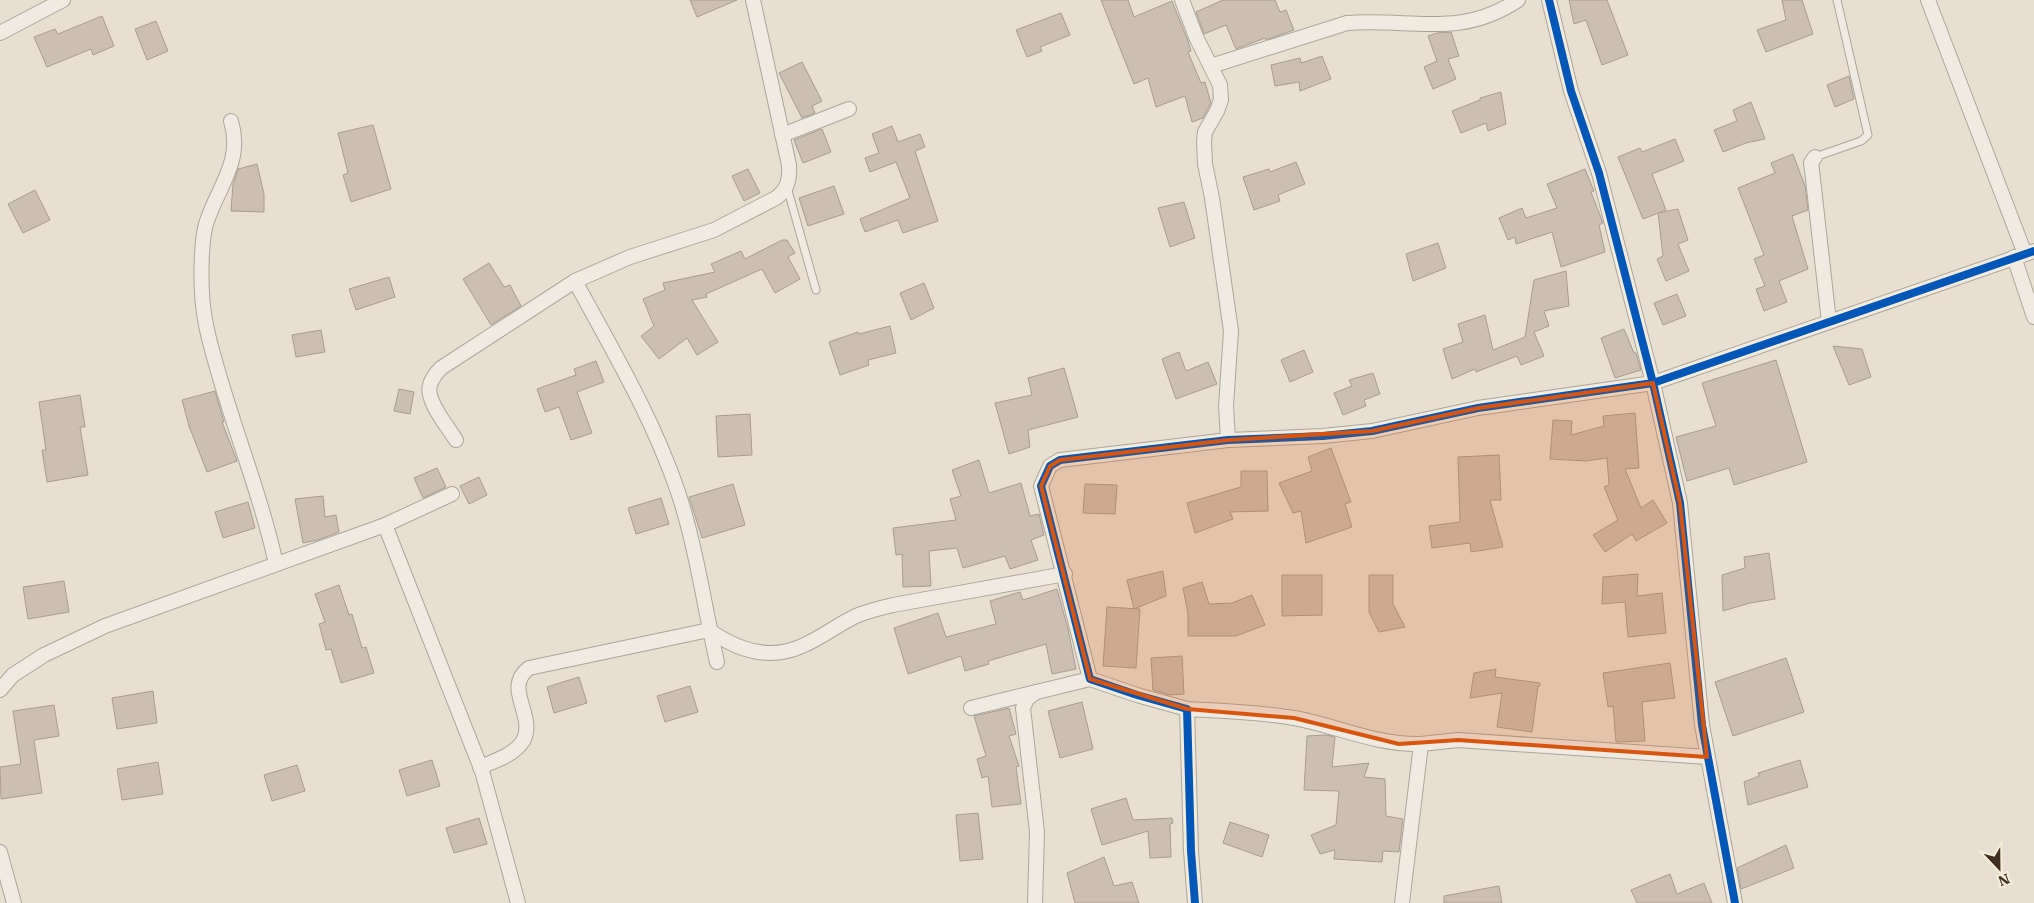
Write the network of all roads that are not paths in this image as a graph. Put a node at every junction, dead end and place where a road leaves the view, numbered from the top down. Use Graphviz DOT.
graph roads {
  1 [pos="63,0"];
  2 [pos="753,0"];
  3 [pos="1182,0"];
  4 [pos="1518,0"];
  5 [pos="1549,0"];
  6 [pos="1836,0"];
  7 [pos="1928,0"];
  8 [pos="0,33"];
  9 [pos="1211,66"];
  10 [pos="849,109"];
  11 [pos="231,121"];
  12 [pos="782,135"];
  13 [pos="1815,157"];
  14 [pos="786,186"];
  15 [pos="2024,254"];
  16 [pos="575,281"];
  17 [pos="816,290"];
  18 [pos="2034,317"];
  19 [pos="1829,322"];
  20 [pos="1653,383"];
  21 [pos="456,440"];
  22 [pos="1228,440"];
  23 [pos="452,494"];
  24 [pos="386,524"];
  25 [pos="276,564"];
  26 [pos="1064,574"];
  27 [pos="709,630"];
  28 [pos="716,662"];
  29 [pos="1090,679"];
  30 [pos="0,690"];
  31 [pos="1036,692"];
  32 [pos="971,708"];
  33 [pos="1187,709"];
  34 [pos="1421,744"];
  35 [pos="1707,757"];
  36 [pos="480,767"];
  37 [pos="0,852"];
  38 [pos="14,903"];
  39 [pos="518,903"];
  40 [pos="1035,903"];
  41 [pos="1195,903"];
  42 [pos="1402,903"];
  43 [pos="1735,903"];
  1 -- 8 [label="street"];
  2 -- 12 [label="street"];
  3 -- 9 [label="street"];
  4 -- 9 [label="street"];
  5 -- 20 [label="street"];
  6 -- 13 [label="lane"];
  7 -- 15 [label="street"];
  9 -- 22 [label="street"];
  10 -- 12 [label="street"];
  11 -- 25 [label="street"];
  12 -- 14 [label="street"];
  13 -- 19 [label="street"];
  14 -- 16 [label="street"];
  14 -- 17 [label="lane"];
  15 -- 18 [label="street"];
  15 -- 19 [label="street"];
  16 -- 21 [label="street"];
  16 -- 27 [label="street"];
  19 -- 20 [label="street"];
  20 -- 22 [label="street"];
  20 -- 35 [label="street"];
  22 -- 26 [label="street"];
  23 -- 24 [label="street"];
  24 -- 25 [label="street"];
  24 -- 36 [label="street"];
  25 -- 30 [label="street"];
  26 -- 27 [label="street"];
  26 -- 29 [label="street"];
  27 -- 28 [label="street"];
  27 -- 36 [label="street"];
  29 -- 31 [label="street"];
  29 -- 33 [label="street"];
  31 -- 32 [label="street"];
  31 -- 40 [label="street"];
  33 -- 34 [label="street"];
  33 -- 41 [label="street"];
  34 -- 35 [label="street"];
  34 -- 42 [label="street"];
  35 -- 43 [label="street"];
  36 -- 39 [label="street"];
  37 -- 38 [label="street"];
}
